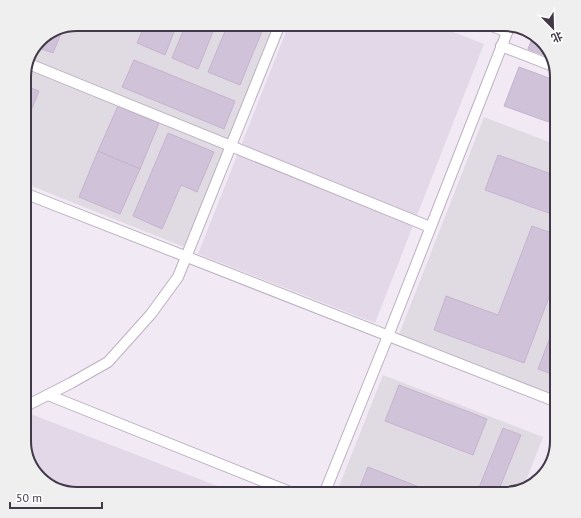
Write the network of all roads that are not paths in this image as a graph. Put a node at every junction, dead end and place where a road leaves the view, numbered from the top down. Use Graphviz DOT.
graph roads {
  1 [pos="277,31"];
  2 [pos="507,31"];
  3 [pos="501,46"];
  4 [pos="548,64"];
  5 [pos="33,66"];
  6 [pos="231,145"];
  7 [pos="31,196"];
  8 [pos="430,227"];
  9 [pos="186,257"];
  10 [pos="388,336"];
  11 [pos="48,395"];
  12 [pos="550,399"];
  13 [pos="31,404"];
  14 [pos="278,487"];
  15 [pos="327,487"];
  1 -- 6 [label="street"];
  2 -- 3 [label="street"];
  3 -- 4 [label="street"];
  3 -- 8 [label="street"];
  5 -- 6 [label="street"];
  6 -- 8 [label="street"];
  6 -- 9 [label="street"];
  7 -- 9 [label="street"];
  8 -- 10 [label="street"];
  9 -- 10 [label="street"];
  9 -- 11 [label="street"];
  10 -- 12 [label="street"];
  10 -- 15 [label="street"];
  11 -- 13 [label="street"];
  11 -- 14 [label="street"];
}
